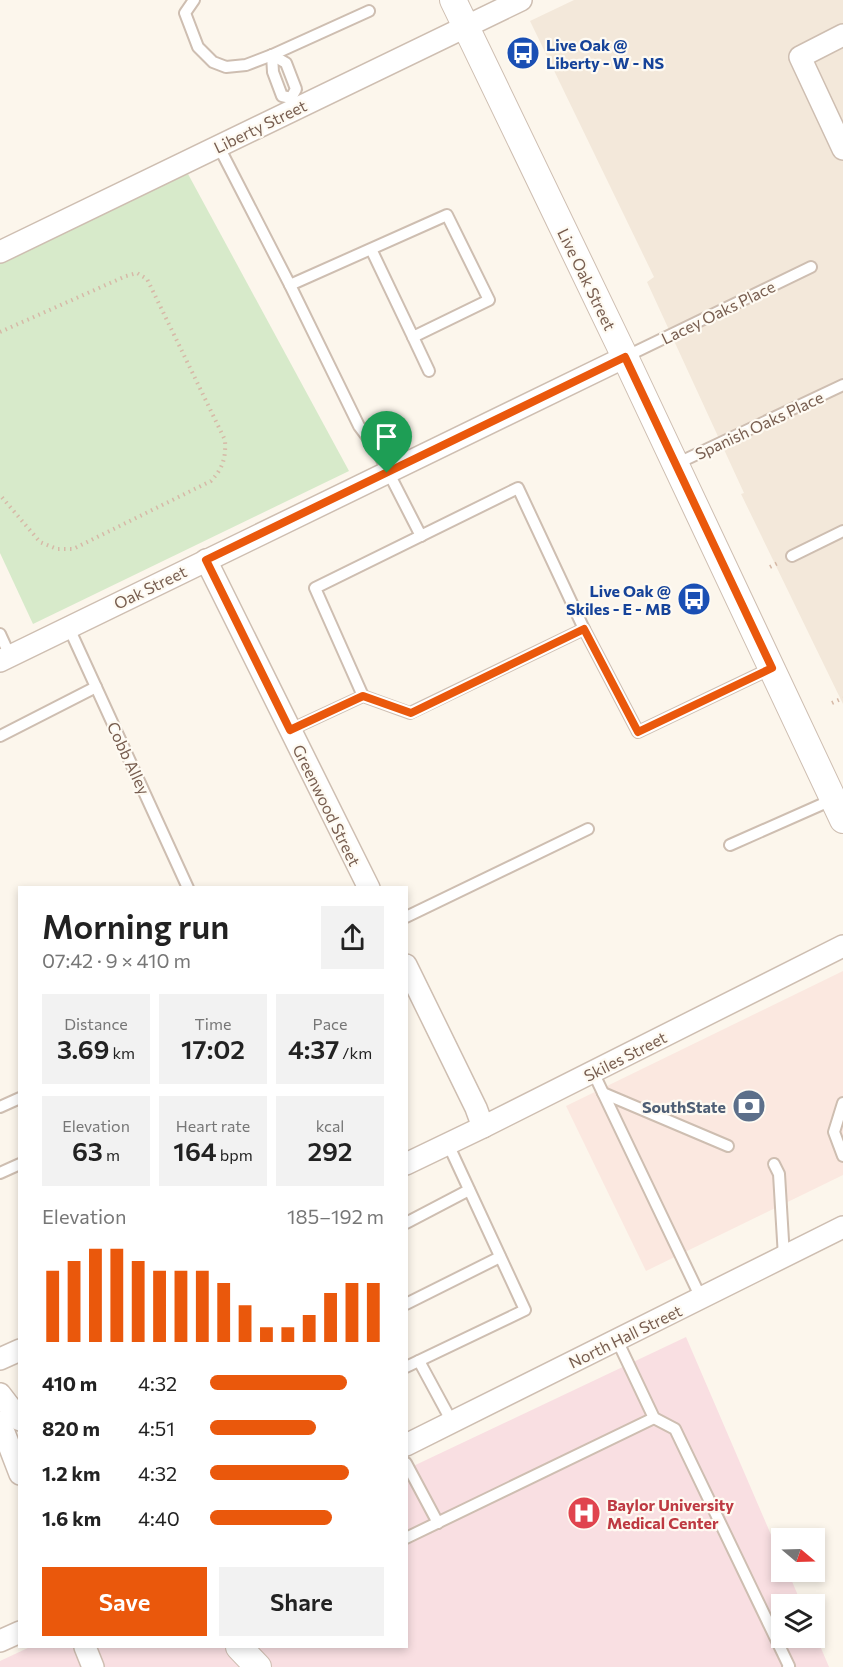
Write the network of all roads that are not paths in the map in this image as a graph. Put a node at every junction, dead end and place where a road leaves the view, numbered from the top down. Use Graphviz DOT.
graph roads {
  1 [pos="194,0"];
  2 [pos="453,0"];
  3 [pos="520,0"];
  4 [pos="369,11"];
  5 [pos="466,27"];
  6 [pos="843,35"];
  7 [pos="272,55"];
  8 [pos="293,104"];
  9 [pos="840,137"];
  10 [pos="219,147"];
  11 [pos="371,249"];
  12 [pos="0,252"];
  13 [pos="811,267"];
  14 [pos="290,285"];
  15 [pos="413,337"];
  16 [pos="625,357"];
  17 [pos="429,371"];
  18 [pos="843,385"];
  19 [pos="675,464"];
  20 [pos="387,473"];
  21 [pos="843,531"];
  22 [pos="421,536"];
  23 [pos="792,556"];
  24 [pos="206,560"];
  25 [pos="69,628"];
  26 [pos="584,629"];
  27 [pos="0,634"];
  28 [pos="5,659"];
  29 [pos="772,668"];
  30 [pos="96,687"];
  31 [pos="363,696"];
  32 [pos="290,730"];
  33 [pos="0,736"];
  34 [pos="838,809"];
  35 [pos="588,829"];
  36 [pos="730,845"];
  37 [pos="187,886"];
  38 [pos="368,886"];
  39 [pos="408,916"];
  40 [pos="843,946"];
  41 [pos="408,969"];
  42 [pos="593,1072"];
  43 [pos="603,1093"];
  44 [pos="18,1099"];
  45 [pos="843,1103"];
  46 [pos="0,1107"];
  47 [pos="483,1127"];
  48 [pos="448,1144"];
  49 [pos="728,1146"];
  50 [pos="843,1156"];
  51 [pos="408,1163"];
  52 [pos="774,1164"];
  53 [pos="18,1165"];
  54 [pos="0,1173"];
  55 [pos="469,1190"];
  56 [pos="408,1222"];
  57 [pos="843,1227"];
  58 [pos="500,1257"];
  59 [pos="784,1257"];
  60 [pos="701,1298"];
  61 [pos="408,1303"];
  62 [pos="617,1340"];
  63 [pos="18,1351"];
  64 [pos="0,1359"];
  65 [pos="419,1361"];
  66 [pos="408,1366"];
  67 [pos="0,1394"];
  68 [pos="18,1417"];
  69 [pos="654,1418"];
  70 [pos="0,1422"];
  71 [pos="452,1422"];
  72 [pos="408,1444"];
  73 [pos="408,1467"];
  74 [pos="18,1469"];
  75 [pos="438,1523"];
  76 [pos="408,1537"];
  77 [pos="18,1633"];
  78 [pos="0,1641"];
  79 [pos="85,1648"];
  80 [pos="240,1648"];
  81 [pos="93,1667"];
  82 [pos="258,1667"];
  83 [pos="788,1667"];
  1 -- 7 [label="lane"];
  2 -- 5 [label="street, Live Oak Street"];
  3 -- 5 [label="street, Liberty Street"];
  4 -- 7 [label="lane"];
  5 -- 8 [label="street, Liberty Street"];
  5 -- 16 [label="street, Live Oak Street"];
  6 -- 9 [label="street"];
  7 -- 8 [label="lane"];
  8 -- 10 [label="street, Liberty Street"];
  10 -- 12 [label="street, Liberty Street"];
  10 -- 14 [label="lane"];
  11 -- 14 [label="lane"];
  11 -- 15 [label="lane"];
  11 -- 15 [label="lane"];
  13 -- 16 [label="lane, Lacey Oaks Place"];
  14 -- 20 [label="lane"];
  15 -- 17 [label="lane"];
  16 -- 19 [label="street, Live Oak Street"];
  16 -- 20 [label="street, Oak Street"];
  18 -- 19 [label="lane, Spanish Oaks Place"];
  19 -- 29 [label="street, Live Oak Street"];
  20 -- 22 [label="lane"];
  20 -- 24 [label="street, Oak Street"];
  21 -- 23 [label="lane"];
  22 -- 26 [label="lane"];
  22 -- 31 [label="lane"];
  24 -- 25 [label="street, Oak Street"];
  24 -- 32 [label="street, Greenwood Street"];
  25 -- 28 [label="street, Oak Street"];
  25 -- 30 [label="lane, Cobb Alley"];
  26 -- 29 [label="lane"];
  26 -- 31 [label="lane"];
  27 -- 28 [label="lane"];
  29 -- 34 [label="street, Live Oak Street"];
  30 -- 33 [label="lane"];
  30 -- 37 [label="lane, Cobb Alley"];
  31 -- 32 [label="lane"];
  32 -- 38 [label="street, Greenwood Street"];
  34 -- 36 [label="lane"];
  35 -- 39 [label="lane"];
  40 -- 42 [label="street, Skiles Street"];
  41 -- 47 [label="street"];
  42 -- 43 [label="lane"];
  42 -- 47 [label="street, Skiles Street"];
  43 -- 49 [label="lane"];
  43 -- 60 [label="lane"];
  44 -- 46 [label="lane"];
  45 -- 50 [label="lane"];
  47 -- 48 [label="street, Skiles Street"];
  48 -- 51 [label="street, Skiles Street"];
  48 -- 55 [label="lane"];
  52 -- 59 [label="lane"];
  53 -- 54 [label="lane"];
  55 -- 56 [label="lane"];
  55 -- 58 [label="lane"];
  57 -- 59 [label="street, North Hall Street"];
  58 -- 61 [label="lane"];
  58 -- 65 [label="lane"];
  59 -- 60 [label="street, North Hall Street"];
  60 -- 62 [label="street, North Hall Street"];
  62 -- 69 [label="lane"];
  62 -- 71 [label="street, North Hall Street"];
  63 -- 64 [label="street"];
  65 -- 66 [label="lane"];
  65 -- 71 [label="lane"];
  67 -- 68 [label="street"];
  69 -- 75 [label="lane"];
  69 -- 83 [label="lane"];
  70 -- 74 [label="street"];
  71 -- 72 [label="street, North Hall Street"];
  73 -- 75 [label="lane"];
  75 -- 76 [label="lane"];
  77 -- 78 [label="street"];
  79 -- 81 [label="street"];
  80 -- 82 [label="street"];
}
